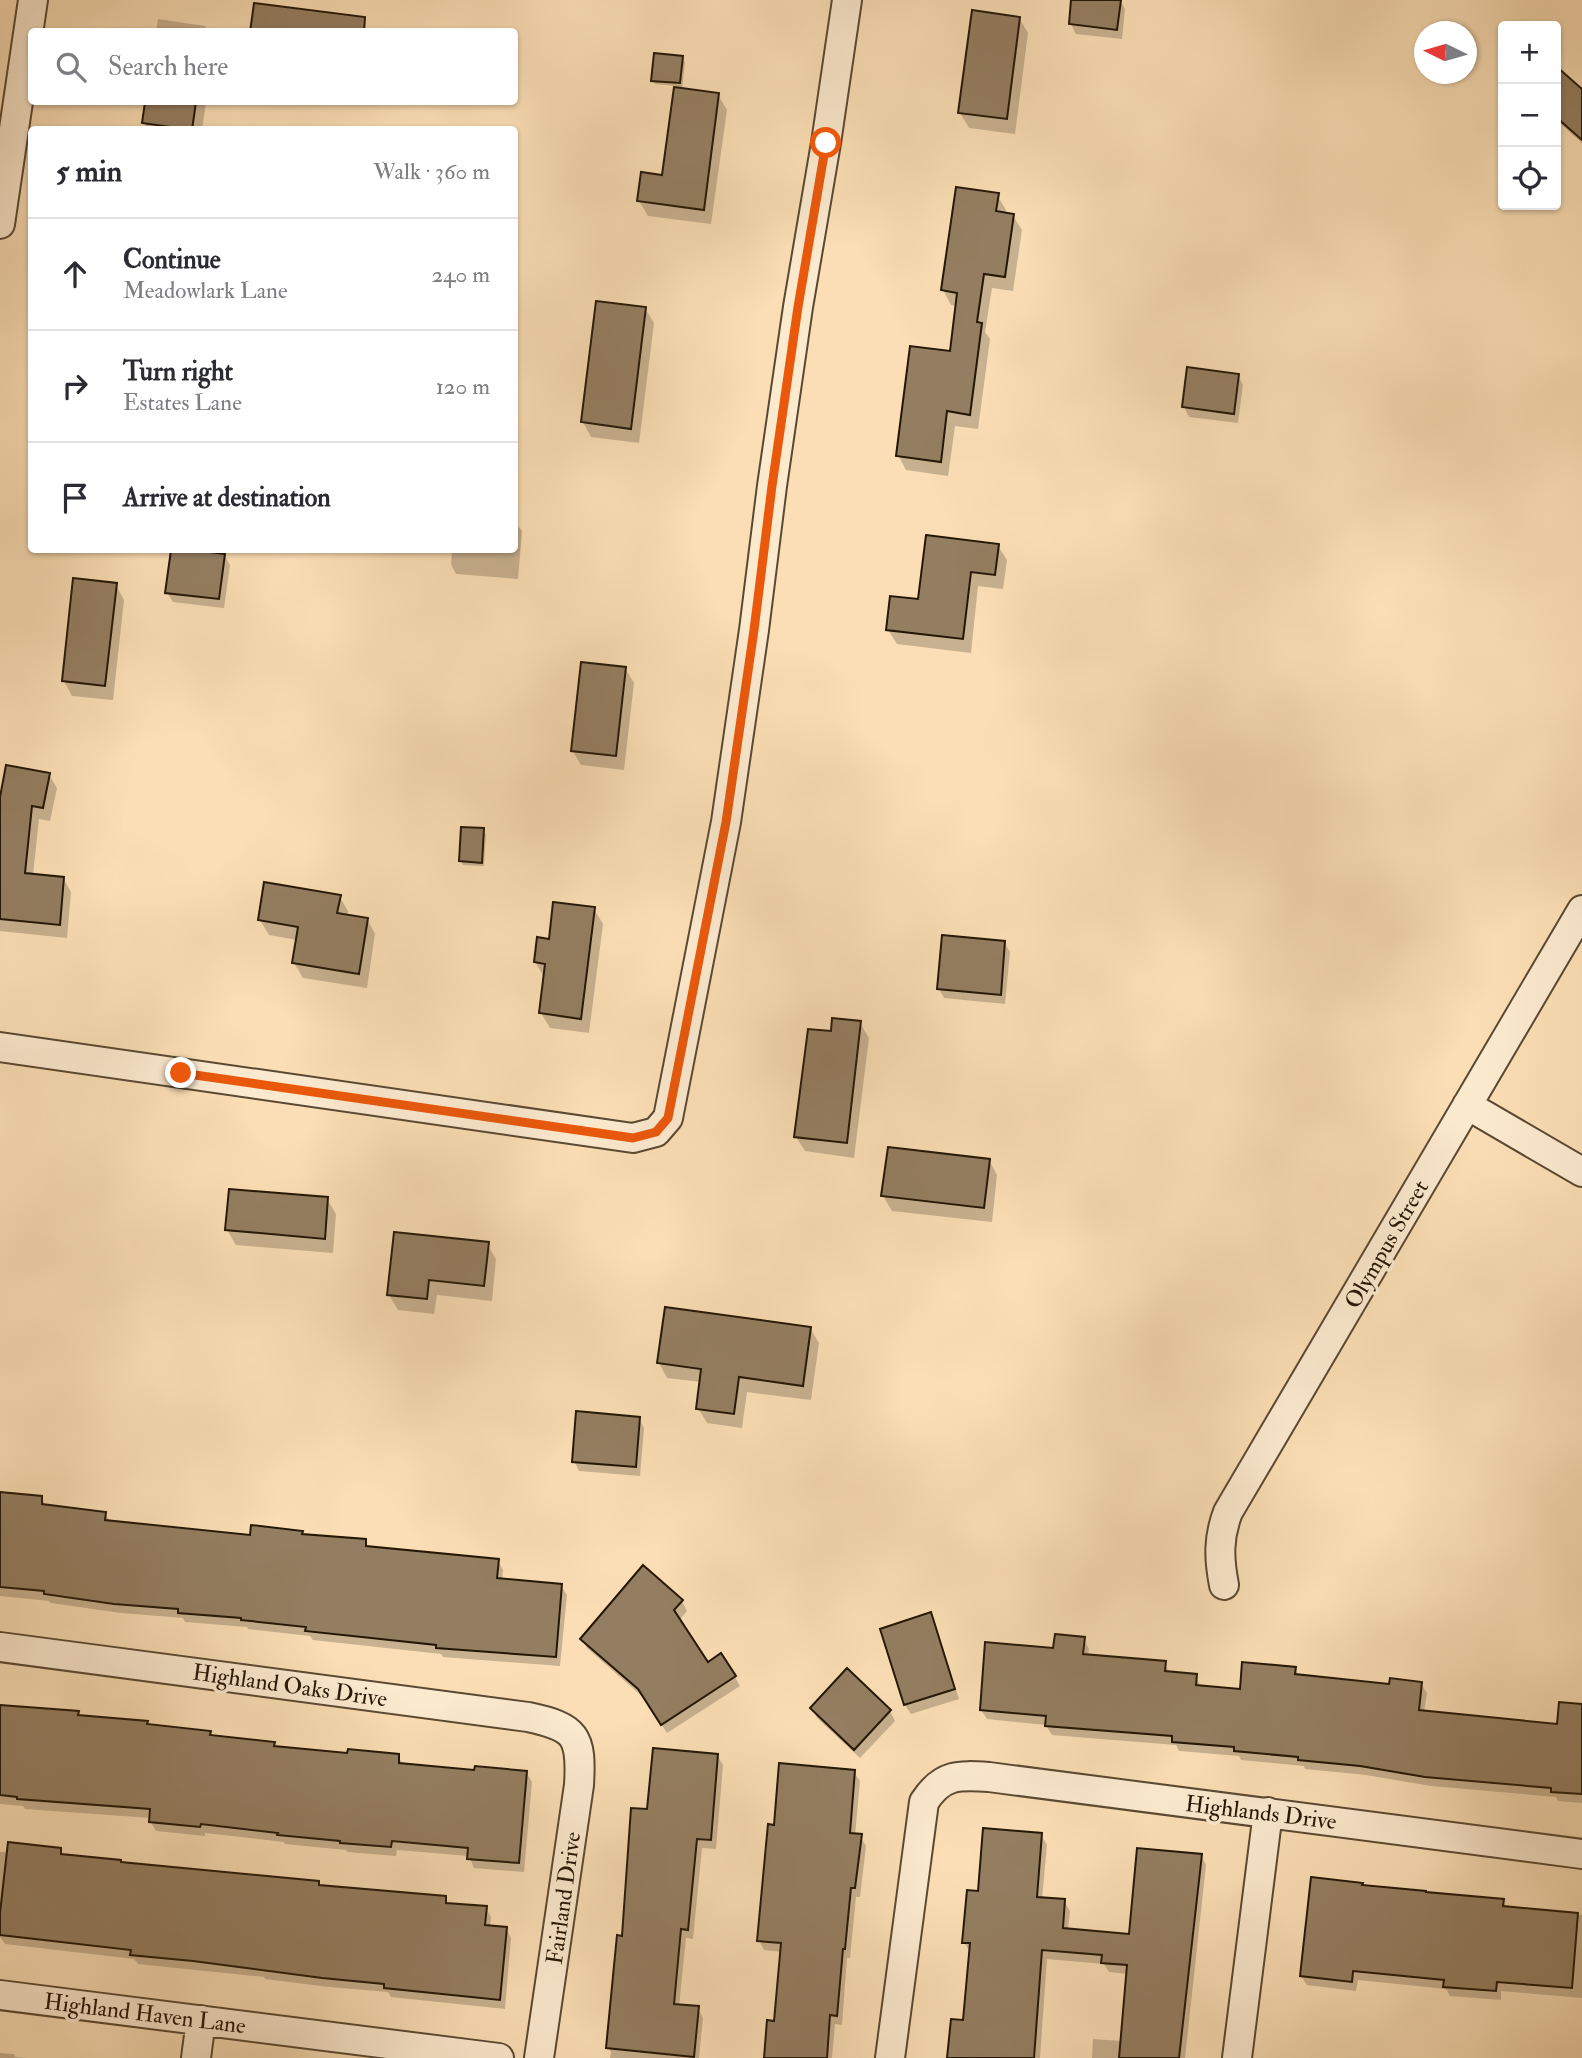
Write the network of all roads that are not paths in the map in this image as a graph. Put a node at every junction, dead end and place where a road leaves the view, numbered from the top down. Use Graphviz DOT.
graph roads {
  1 [pos="33,0"];
  2 [pos="847,0"];
  3 [pos="29,28"];
  4 [pos="28,34"];
  5 [pos="0,224"];
  6 [pos="1582,910"];
  7 [pos="0,1047"];
  8 [pos="1467,1105"];
  9 [pos="1582,1172"];
  10 [pos="1224,1586"];
  11 [pos="0,1647"];
  12 [pos="575,1738"];
  13 [pos="1268,1812"];
  14 [pos="1582,1854"];
  15 [pos="0,1995"];
  16 [pos="201,2020"];
  17 [pos="196,2058"];
  18 [pos="499,2058"];
  19 [pos="540,2058"];
  20 [pos="890,2058"];
  21 [pos="1237,2058"];
  1 -- 3 [label="street"];
  2 -- 7 [label="street"];
  4 -- 5 [label="street"];
  6 -- 8 [label="street, Olympus Street"];
  8 -- 9 [label="street"];
  8 -- 10 [label="street, Olympus Street"];
  11 -- 12 [label="street, Highland Oaks Drive"];
  12 -- 19 [label="street, Fairland Drive"];
  13 -- 14 [label="street, Highlands Drive"];
  13 -- 20 [label="street, Highlands Drive"];
  13 -- 21 [label="street"];
  15 -- 16 [label="street, Highland Haven Lane"];
  16 -- 17 [label="street"];
  16 -- 18 [label="street, Highland Haven Lane"];
}
